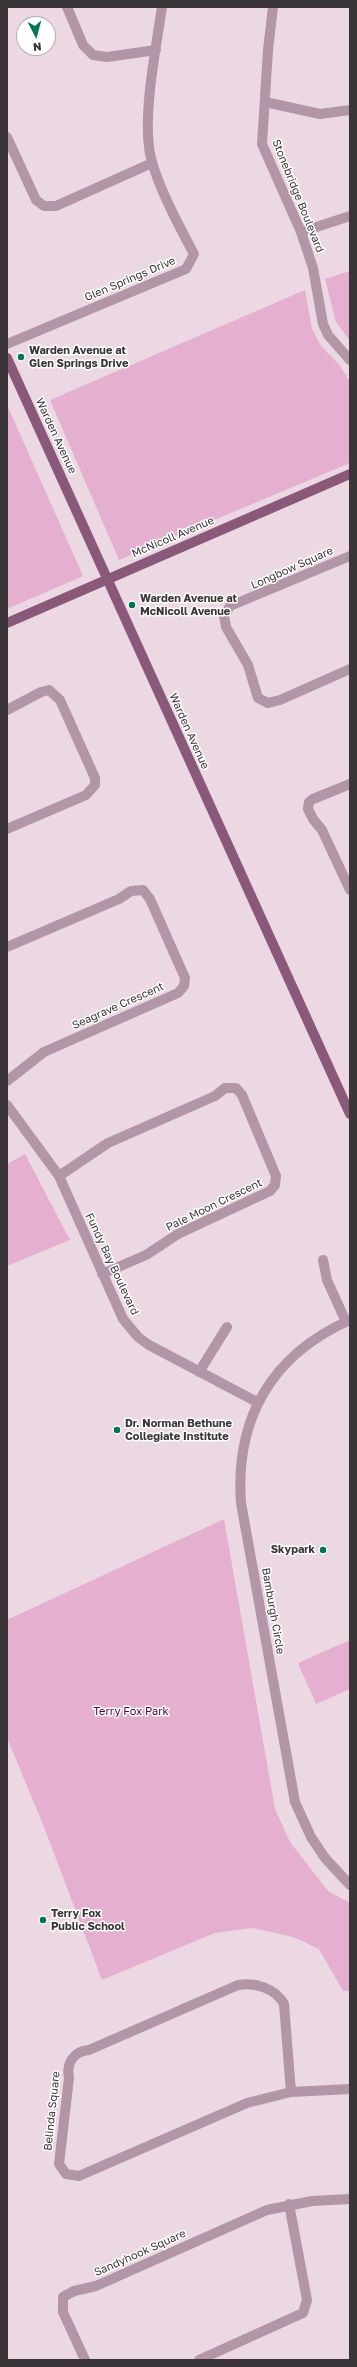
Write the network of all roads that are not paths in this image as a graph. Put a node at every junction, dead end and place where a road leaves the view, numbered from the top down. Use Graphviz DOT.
graph roads {
  1 [pos="67,7"];
  2 [pos="162,7"];
  3 [pos="273,7"];
  4 [pos="156,50"];
  5 [pos="265,102"];
  6 [pos="350,110"];
  7 [pos="7,137"];
  8 [pos="152,163"];
  9 [pos="350,216"];
  10 [pos="301,232"];
  11 [pos="7,344"];
  12 [pos="7,358"];
  13 [pos="350,360"];
  14 [pos="350,474"];
  15 [pos="350,556"];
  16 [pos="107,578"];
  17 [pos="7,623"];
  18 [pos="350,670"];
  19 [pos="7,710"];
  20 [pos="350,784"];
  21 [pos="7,829"];
  22 [pos="350,890"];
  23 [pos="7,947"];
  24 [pos="7,1081"];
  25 [pos="7,1105"];
  26 [pos="350,1114"];
  27 [pos="59,1176"];
  28 [pos="324,1260"];
  29 [pos="102,1274"];
  30 [pos="348,1321"];
  31 [pos="226,1327"];
  32 [pos="199,1372"];
  33 [pos="257,1402"];
  34 [pos="350,1885"];
  35 [pos="350,2090"];
  36 [pos="291,2092"];
  37 [pos="350,2199"];
  38 [pos="289,2204"];
  39 [pos="85,2360"];
  40 [pos="199,2360"];
  1 -- 4 [label="street"];
  2 -- 4 [label="street, Glen Springs Drive"];
  3 -- 5 [label="street, Stonebridge Boulevard"];
  4 -- 8 [label="street, Glen Springs Drive"];
  5 -- 6 [label="street"];
  5 -- 10 [label="street, Stonebridge Boulevard"];
  7 -- 8 [label="street"];
  8 -- 11 [label="street, Glen Springs Drive"];
  9 -- 10 [label="street"];
  10 -- 13 [label="street, Stonebridge Boulevard"];
  12 -- 16 [label="main road, Warden Avenue"];
  14 -- 16 [label="main road, McNicoll Avenue"];
  15 -- 18 [label="street, Longbow Square"];
  16 -- 17 [label="main road, McNicoll Avenue"];
  16 -- 26 [label="main road, Warden Avenue"];
  19 -- 21 [label="street"];
  20 -- 22 [label="street"];
  23 -- 24 [label="street, Seagrave Crescent"];
  25 -- 27 [label="street, Fundy Bay Boulevard"];
  27 -- 29 [label="street, Fundy Bay Boulevard"];
  27 -- 29 [label="street, Pale Moon Crescent"];
  28 -- 30 [label="street"];
  29 -- 32 [label="street, Fundy Bay Boulevard"];
  30 -- 33 [label="street, Bamburgh Circle"];
  31 -- 32 [label="street"];
  32 -- 33 [label="street, Fundy Bay Boulevard"];
  33 -- 34 [label="street, Bamburgh Circle"];
  35 -- 36 [label="street, Belinda Square"];
  36 -- 36 [label="street, Belinda Square"];
  37 -- 38 [label="street, Sandyhook Square"];
  38 -- 39 [label="street, Sandyhook Square"];
  38 -- 40 [label="street"];
}
